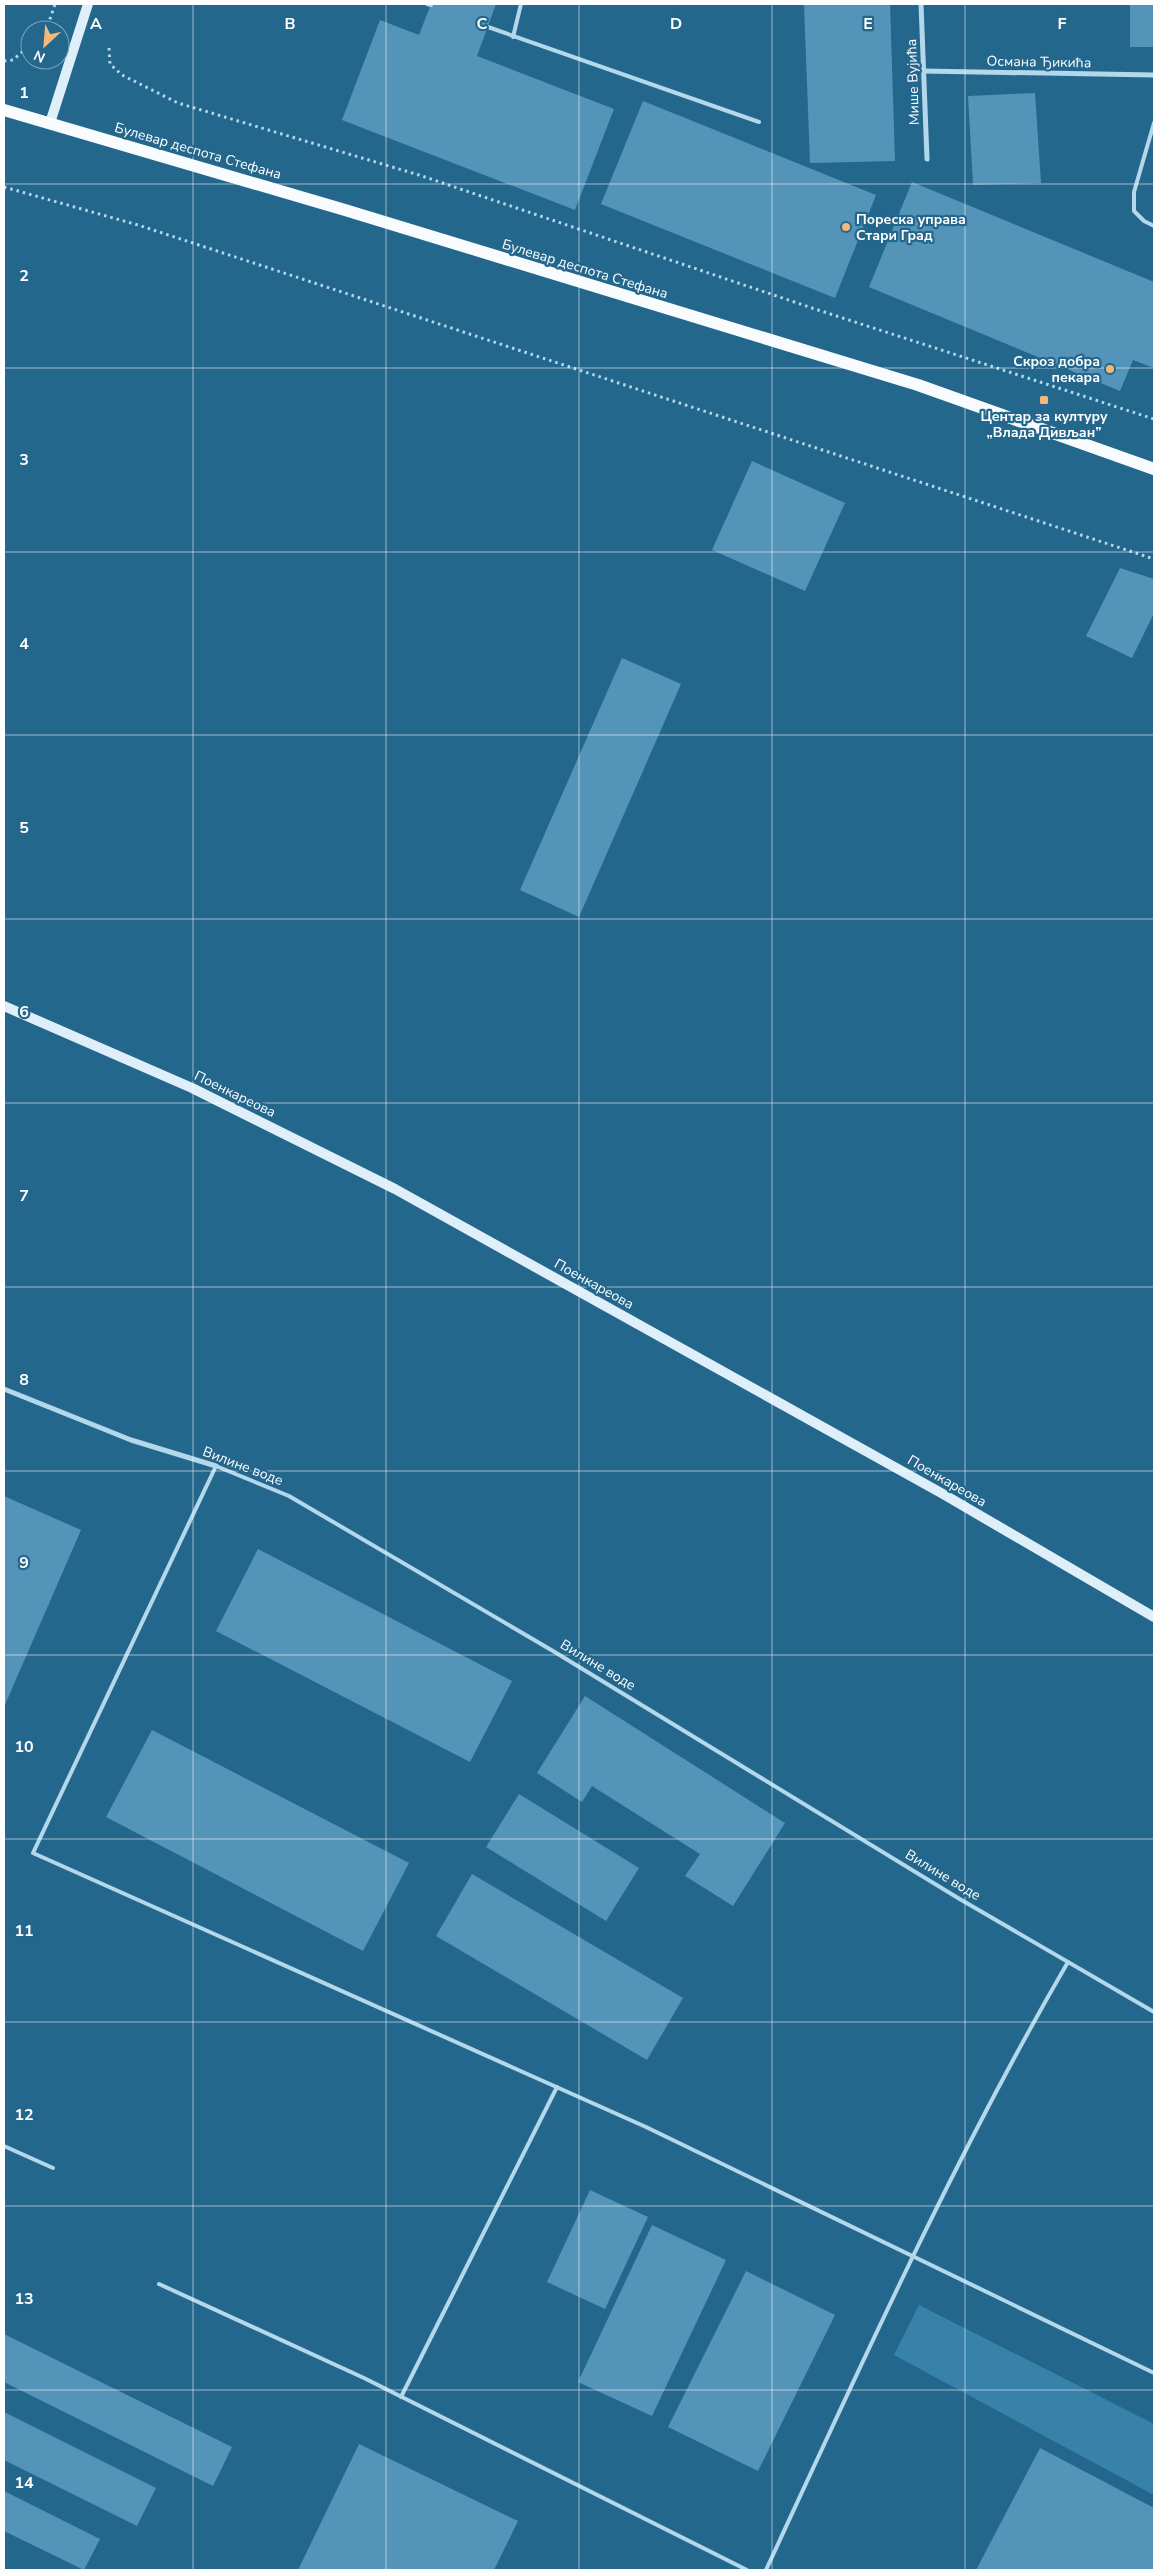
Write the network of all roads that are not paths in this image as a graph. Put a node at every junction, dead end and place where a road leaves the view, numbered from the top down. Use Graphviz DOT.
graph roads {
  1 [pos="88,4"];
  2 [pos="521,4"];
  3 [pos="921,4"];
  4 [pos="488,27"];
  5 [pos="513,37"];
  6 [pos="923,71"];
  7 [pos="1154,75"];
  8 [pos="4,110"];
  9 [pos="759,122"];
  10 [pos="50,123"];
  11 [pos="1154,123"];
  12 [pos="927,159"];
  13 [pos="1154,226"];
  14 [pos="1154,469"];
  15 [pos="4,1006"];
  16 [pos="4,1389"];
  17 [pos="216,1466"];
  18 [pos="1154,1617"];
  19 [pos="1068,1962"];
  20 [pos="1154,2012"];
  21 [pos="557,2087"];
  22 [pos="4,2146"];
  23 [pos="53,2168"];
  24 [pos="911,2256"];
  25 [pos="159,2284"];
  26 [pos="1154,2373"];
  27 [pos="401,2397"];
  28 [pos="747,2570"];
  29 [pos="766,2570"];
  1 -- 10 [label="street"];
  2 -- 5 [label="lane"];
  3 -- 6 [label="street, Мише Вујића"];
  4 -- 5 [label="lane"];
  5 -- 9 [label="lane"];
  6 -- 7 [label="street, Османа Ђикића"];
  6 -- 12 [label="street, Мише Вујића"];
  8 -- 10 [label="main road, Булевар деспота Стефана"];
  10 -- 14 [label="main road, Булевар деспота Стефана"];
  11 -- 13 [label="lane"];
  15 -- 18 [label="street, Поенкареова"];
  16 -- 17 [label="street, Вилине воде"];
  17 -- 19 [label="lane, Вилине воде"];
  17 -- 21 [label="lane"];
  19 -- 20 [label="lane, Вилине воде"];
  19 -- 24 [label="lane"];
  21 -- 24 [label="lane"];
  21 -- 27 [label="lane"];
  22 -- 23 [label="lane"];
  24 -- 26 [label="lane"];
  24 -- 29 [label="lane"];
  25 -- 27 [label="lane"];
  27 -- 28 [label="lane"];
}
